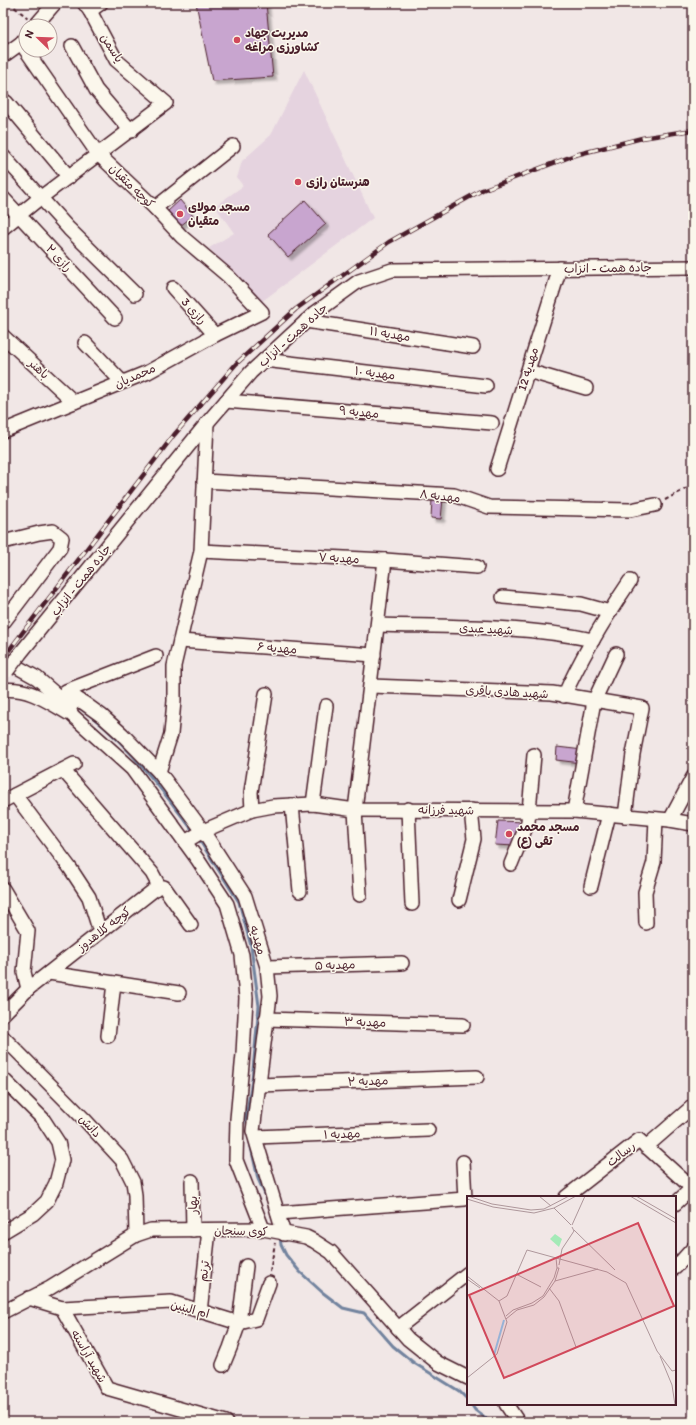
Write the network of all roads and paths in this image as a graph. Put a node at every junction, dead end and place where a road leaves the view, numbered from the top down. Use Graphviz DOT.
graph roads {
  1 [pos="9,3"];
  2 [pos="55,3"];
  3 [pos="101,3"];
  4 [pos="87,7"];
  5 [pos="27,18"];
  6 [pos="42,18"];
  7 [pos="18,44"];
  8 [pos="72,46"];
  9 [pos="3,56"];
  10 [pos="35,58"];
  11 [pos="6,102"];
  12 [pos="131,131"];
  13 [pos="233,146"];
  14 [pos="98,154"];
  15 [pos="3,156"];
  16 [pos="69,177"];
  17 [pos="3,198"];
  18 [pos="40,198"];
  19 [pos="155,208"];
  20 [pos="19,215"];
  21 [pos="3,228"];
  22 [pos="693,267"];
  23 [pos="560,268"];
  24 [pos="173,288"];
  25 [pos="134,294"];
  26 [pos="262,312"];
  27 [pos="115,318"];
  28 [pos="306,321"];
  29 [pos="216,335"];
  30 [pos="3,336"];
  31 [pos="85,343"];
  32 [pos="473,347"];
  33 [pos="264,360"];
  34 [pos="528,371"];
  35 [pos="122,382"];
  36 [pos="486,386"];
  37 [pos="586,388"];
  38 [pos="226,401"];
  39 [pos="74,402"];
  40 [pos="207,423"];
  41 [pos="492,423"];
  42 [pos="5,427"];
  43 [pos="497,469"];
  44 [pos="204,481"];
  45 [pos="693,485"];
  46 [pos="655,505"];
  47 [pos="3,542"];
  48 [pos="201,551"];
  49 [pos="385,560"];
  50 [pos="477,567"];
  51 [pos="630,581"];
  52 [pos="503,597"];
  53 [pos="610,612"];
  54 [pos="3,623"];
  55 [pos="378,625"];
  56 [pos="593,640"];
  57 [pos="180,641"];
  58 [pos="616,654"];
  59 [pos="374,655"];
  60 [pos="156,656"];
  61 [pos="3,658"];
  62 [pos="5,674"];
  63 [pos="371,686"];
  64 [pos="3,690"];
  65 [pos="266,694"];
  66 [pos="564,696"];
  67 [pos="594,701"];
  68 [pos="83,703"];
  69 [pos="326,706"];
  70 [pos="71,713"];
  71 [pos="534,755"];
  72 [pos="159,772"];
  73 [pos="693,777"];
  74 [pos="15,795"];
  75 [pos="3,801"];
  76 [pos="313,804"];
  77 [pos="292,805"];
  78 [pos="408,809"];
  79 [pos="252,810"];
  80 [pos="355,810"];
  81 [pos="471,810"];
  82 [pos="529,811"];
  83 [pos="574,811"];
  84 [pos="609,814"];
  85 [pos="625,816"];
  86 [pos="656,819"];
  87 [pos="670,820"];
  88 [pos="693,824"];
  89 [pos="203,831"];
  90 [pos="185,842"];
  91 [pos="511,864"];
  92 [pos="159,886"];
  93 [pos="591,886"];
  94 [pos="3,889"];
  95 [pos="300,891"];
  96 [pos="360,895"];
  97 [pos="459,900"];
  98 [pos="412,904"];
  99 [pos="646,923"];
  100 [pos="191,926"];
  101 [pos="100,932"];
  102 [pos="402,963"];
  103 [pos="267,968"];
  104 [pos="49,973"];
  105 [pos="114,983"];
  106 [pos="28,989"];
  107 [pos="179,993"];
  108 [pos="3,1014"];
  109 [pos="266,1019"];
  110 [pos="463,1025"];
  111 [pos="108,1036"];
  112 [pos="3,1037"];
  113 [pos="477,1077"];
  114 [pos="3,1079"];
  115 [pos="258,1085"];
  116 [pos="693,1106"];
  117 [pos="428,1130"];
  118 [pos="256,1138"];
  119 [pos="646,1147"];
  120 [pos="463,1162"];
  121 [pos="192,1181"];
  122 [pos="693,1188"];
  123 [pos="567,1196"];
  124 [pos="676,1203"];
  125 [pos="278,1213"];
  126 [pos="263,1229"];
  127 [pos="193,1230"];
  128 [pos="209,1230"];
  129 [pos="3,1232"];
  130 [pos="280,1233"];
  131 [pos="136,1235"];
  132 [pos="693,1248"];
  133 [pos="246,1266"];
  134 [pos="676,1267"];
  135 [pos="467,1274"];
  136 [pos="269,1283"];
  137 [pos="29,1298"];
  138 [pos="62,1308"];
  139 [pos="3,1312"];
  140 [pos="200,1312"];
  141 [pos="239,1323"];
  142 [pos="398,1328"];
  143 [pos="223,1365"];
  144 [pos="467,1378"];
  145 [pos="507,1405"];
  146 [pos="226,1422"];
  147 [pos="518,1422"];
  1 -- 5 [label="path"];
  2 -- 6 [label="street"];
  3 -- 4 [label="street"];
  4 -- 12 [label="street, یاسمن"];
  7 -- 9 [label="street"];
  8 -- 12 [label="street"];
  10 -- 14 [label="street, کوچه متقیان"];
  11 -- 16 [label="street"];
  12 -- 14 [label="street"];
  13 -- 19 [label="street"];
  14 -- 16 [label="street"];
  14 -- 19 [label="street, کوچه متقیان"];
  15 -- 18 [label="street"];
  16 -- 18 [label="street"];
  17 -- 20 [label="street, رازی ۲"];
  18 -- 20 [label="street"];
  18 -- 25 [label="street"];
  19 -- 26 [label="street, کوچه متقیان"];
  20 -- 21 [label="street"];
  20 -- 27 [label="street, رازی ۲"];
  22 -- 23 [label="street, جاده همت - انزاب"];
  23 -- 28 [label="street, جاده همت - انزاب"];
  23 -- 34 [label="street, مهدیه 12"];
  24 -- 29 [label="street, رازی 3"];
  26 -- 29 [label="street, محمدیان"];
  28 -- 32 [label="street, مهدیه ۱۱"];
  28 -- 33 [label="street, جاده همت - انزاب"];
  29 -- 35 [label="street, محمدیان"];
  30 -- 39 [label="street, باهنر"];
  31 -- 35 [label="street"];
  33 -- 36 [label="street, مهدیه ۱۰"];
  33 -- 38 [label="street, جاده همت - انزاب"];
  34 -- 37 [label="street"];
  34 -- 43 [label="street, مهدیه 12"];
  35 -- 39 [label="street, محمدیان"];
  38 -- 40 [label="street, جاده همت - انزاب"];
  38 -- 41 [label="street, مهدیه ۹"];
  39 -- 42 [label="street, محمدیان"];
  40 -- 44 [label="street"];
  40 -- 62 [label="street, جاده همت - انزاب, bridge"];
  44 -- 46 [label="street, مهدیه ۸"];
  44 -- 48 [label="street"];
  45 -- 46 [label="path"];
  47 -- 54 [label="street"];
  48 -- 49 [label="street, مهدیه ۷"];
  48 -- 57 [label="street"];
  49 -- 50 [label="street, مهدیه ۷"];
  49 -- 55 [label="street"];
  51 -- 53 [label="street"];
  52 -- 53 [label="street"];
  53 -- 56 [label="street"];
  55 -- 56 [label="street, شهید عبدی"];
  55 -- 59 [label="street"];
  56 -- 66 [label="street"];
  57 -- 59 [label="street, مهدیه ۶"];
  57 -- 72 [label="street"];
  58 -- 67 [label="street"];
  59 -- 63 [label="street"];
  60 -- 68 [label="street, مهدیه"];
  61 -- 70 [label="street"];
  63 -- 66 [label="street, شهید هادی باقری"];
  63 -- 80 [label="street"];
  64 -- 70 [label="street"];
  65 -- 79 [label="street"];
  66 -- 67 [label="street, شهید هادی باقری"];
  67 -- 83 [label="street"];
  67 -- 85 [label="street, شهید هادی باقری"];
  68 -- 70 [label="street"];
  68 -- 72 [label="street, مهدیه"];
  69 -- 76 [label="street"];
  70 -- 90 [label="street"];
  71 -- 82 [label="street"];
  72 -- 89 [label="street, مهدیه"];
  73 -- 87 [label="street"];
  74 -- 75 [label="street"];
  74 -- 92 [label="street"];
  74 -- 101 [label="street"];
  76 -- 77 [label="street, شهید فرزانه"];
  76 -- 80 [label="street, شهید فرزانه"];
  77 -- 79 [label="street, شهید فرزانه"];
  77 -- 95 [label="street"];
  78 -- 80 [label="street, شهید فرزانه"];
  78 -- 81 [label="street, شهید فرزانه"];
  78 -- 98 [label="street"];
  79 -- 89 [label="street, شهید فرزانه"];
  80 -- 96 [label="street"];
  81 -- 82 [label="street, شهید فرزانه"];
  81 -- 97 [label="street"];
  82 -- 83 [label="street, شهید فرزانه"];
  82 -- 91 [label="street"];
  83 -- 84 [label="street, شهید فرزانه"];
  84 -- 85 [label="street, شهید فرزانه"];
  84 -- 93 [label="street"];
  85 -- 86 [label="street, شهید فرزانه"];
  86 -- 87 [label="street, شهید فرزانه"];
  86 -- 99 [label="street"];
  87 -- 88 [label="street, شهید فرزانه"];
  89 -- 90 [label="street, شهید فرزانه"];
  89 -- 103 [label="street, مهدیه"];
  90 -- 126 [label="street"];
  92 -- 100 [label="street"];
  92 -- 101 [label="street, کوچه کلاهدوز"];
  94 -- 106 [label="street"];
  101 -- 104 [label="street, کوچه کلاهدوز"];
  102 -- 103 [label="street, مهدیه ۵"];
  103 -- 109 [label="street, مهدیه"];
  104 -- 105 [label="street"];
  104 -- 106 [label="street, کوچه کلاهدوز"];
  105 -- 107 [label="street"];
  105 -- 111 [label="street"];
  106 -- 108 [label="street, کوچه کلاهدوز"];
  109 -- 110 [label="street, مهدیه ۳"];
  109 -- 115 [label="street, مهدیه"];
  112 -- 131 [label="street, دانش"];
  113 -- 115 [label="street, مهدیه ۲"];
  114 -- 129 [label="street"];
  115 -- 118 [label="street, مهدیه"];
  116 -- 119 [label="street"];
  117 -- 118 [label="street, مهدیه ۱"];
  118 -- 125 [label="street, مهدیه"];
  119 -- 122 [label="street, رسالت"];
  119 -- 123 [label="street, رسالت"];
  120 -- 125 [label="street"];
  121 -- 127 [label="street, بهار"];
  122 -- 124 [label="street"];
  125 -- 130 [label="street, مهدیه"];
  126 -- 128 [label="street, کوی سنجان"];
  126 -- 130 [label="street, کوی سنجان"];
  127 -- 128 [label="street, کوی سنجان"];
  127 -- 131 [label="street, کوی سنجان"];
  128 -- 140 [label="street, ترنم"];
  130 -- 136 [label="path"];
  130 -- 142 [label="street, کوی سنجان"];
  131 -- 137 [label="street, کوی سنجان"];
  132 -- 134 [label="street"];
  133 -- 141 [label="street"];
  135 -- 142 [label="street"];
  136 -- 141 [label="street"];
  137 -- 138 [label="street"];
  137 -- 139 [label="street, کوی سنجان"];
  138 -- 140 [label="street, ام البنین"];
  138 -- 146 [label="street, شهید آراسته"];
  140 -- 141 [label="street, ام البنین"];
  141 -- 143 [label="street"];
  142 -- 144 [label="street, کوی سنجان"];
  145 -- 147 [label="street"];
}
